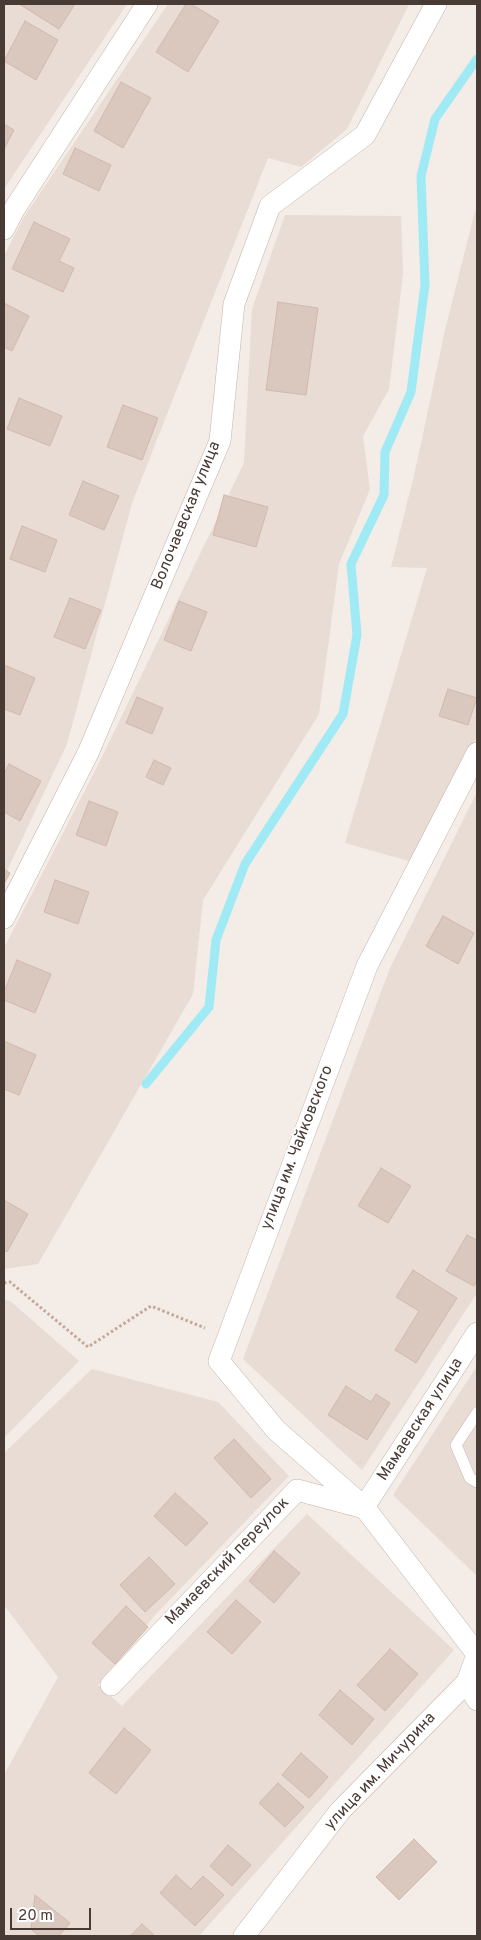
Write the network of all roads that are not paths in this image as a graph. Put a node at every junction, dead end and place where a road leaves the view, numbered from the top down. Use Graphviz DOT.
graph roads {
  1 [pos="147,4"];
  2 [pos="436,4"];
  3 [pos="4,229"];
  4 [pos="477,753"];
  5 [pos="4,918"];
  6 [pos="477,1333"];
  7 [pos="477,1413"];
  8 [pos="477,1482"];
  9 [pos="364,1507"];
  10 [pos="477,1654"];
  11 [pos="111,1685"];
  12 [pos="472,1691"];
  13 [pos="244,1936"];
  1 -- 3 [label="street"];
  2 -- 5 [label="street, Волочаевская улица"];
  4 -- 9 [label="street, улица им. Чайковского"];
  6 -- 9 [label="street, Мамаевская улица"];
  7 -- 8 [label="lane"];
  9 -- 10 [label="street"];
  9 -- 11 [label="street, Мамаевский переулок"];
  10 -- 12 [label="street, улица им. Мичурина"];
  12 -- 13 [label="street, улица им. Мичурина"];
}
